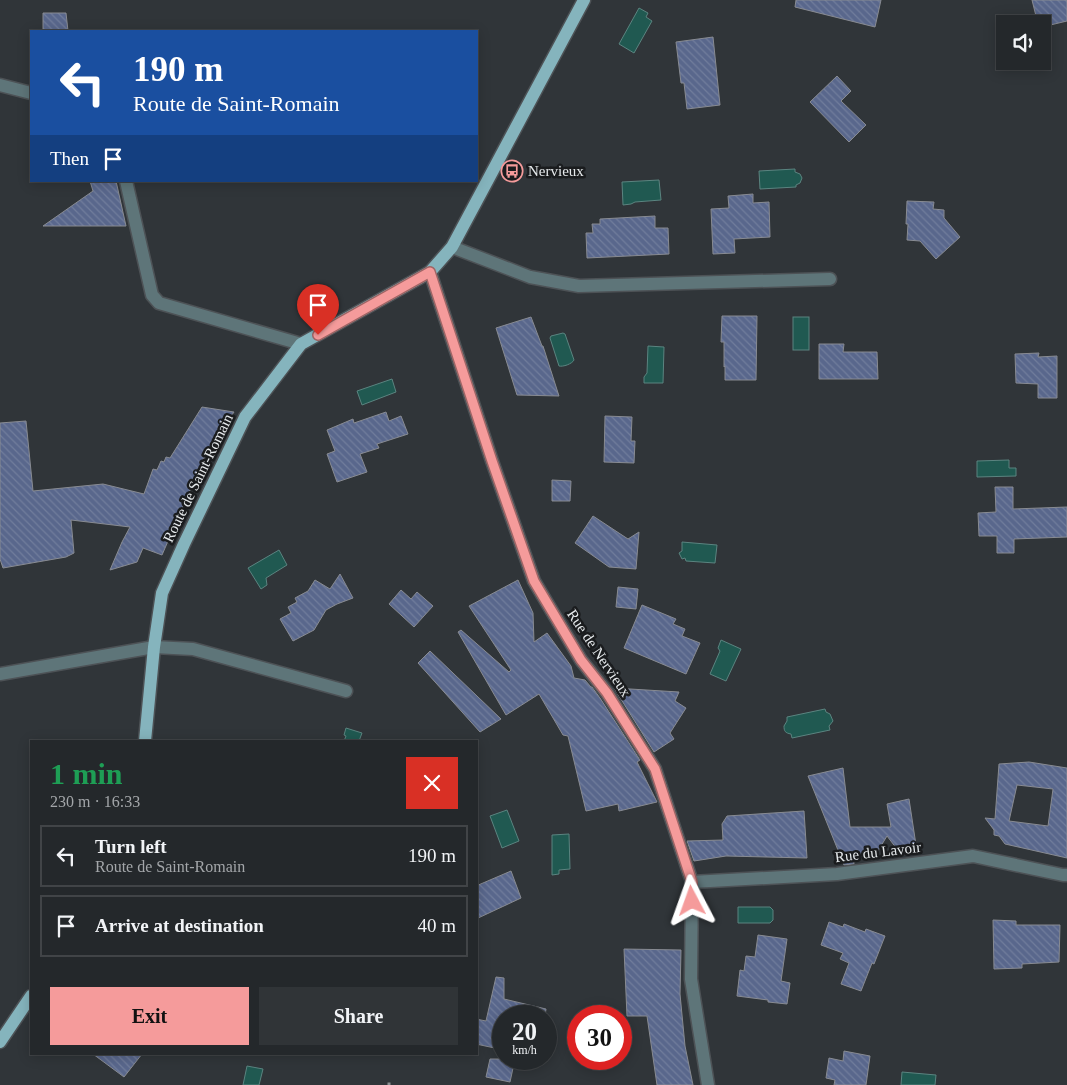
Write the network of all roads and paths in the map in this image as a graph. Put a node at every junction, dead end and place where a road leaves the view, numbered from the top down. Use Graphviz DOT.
graph roads {
  1 [pos="584,0"];
  2 [pos="0,85"];
  3 [pos="30,93"];
  4 [pos="126,182"];
  5 [pos="452,246"];
  6 [pos="430,272"];
  7 [pos="830,279"];
  8 [pos="302,344"];
  9 [pos="154,647"];
  10 [pos="0,674"];
  11 [pos="346,691"];
  12 [pos="145,740"];
  13 [pos="1067,875"];
  14 [pos="692,882"];
  15 [pos="30,997"];
  16 [pos="0,1042"];
  17 [pos="389,1080"];
  18 [pos="389,1085"];
  19 [pos="708,1085"];
  1 -- 5 [label="main road, Route de Saint-Romain"];
  2 -- 3 [label="street"];
  4 -- 8 [label="street"];
  5 -- 6 [label="main road, Route de Saint-Romain"];
  5 -- 7 [label="street"];
  6 -- 8 [label="main road, Route de Saint-Romain"];
  6 -- 14 [label="street, Rue de Nervieux"];
  8 -- 9 [label="main road, Route de Saint-Romain"];
  9 -- 10 [label="street"];
  9 -- 11 [label="street"];
  9 -- 12 [label="main road, Route de Saint-Romain"];
  13 -- 14 [label="street, Rue du Lavoir"];
  14 -- 19 [label="street, Rue de Nervieux"];
  15 -- 16 [label="main road"];
  17 -- 18 [label="path"];
}
